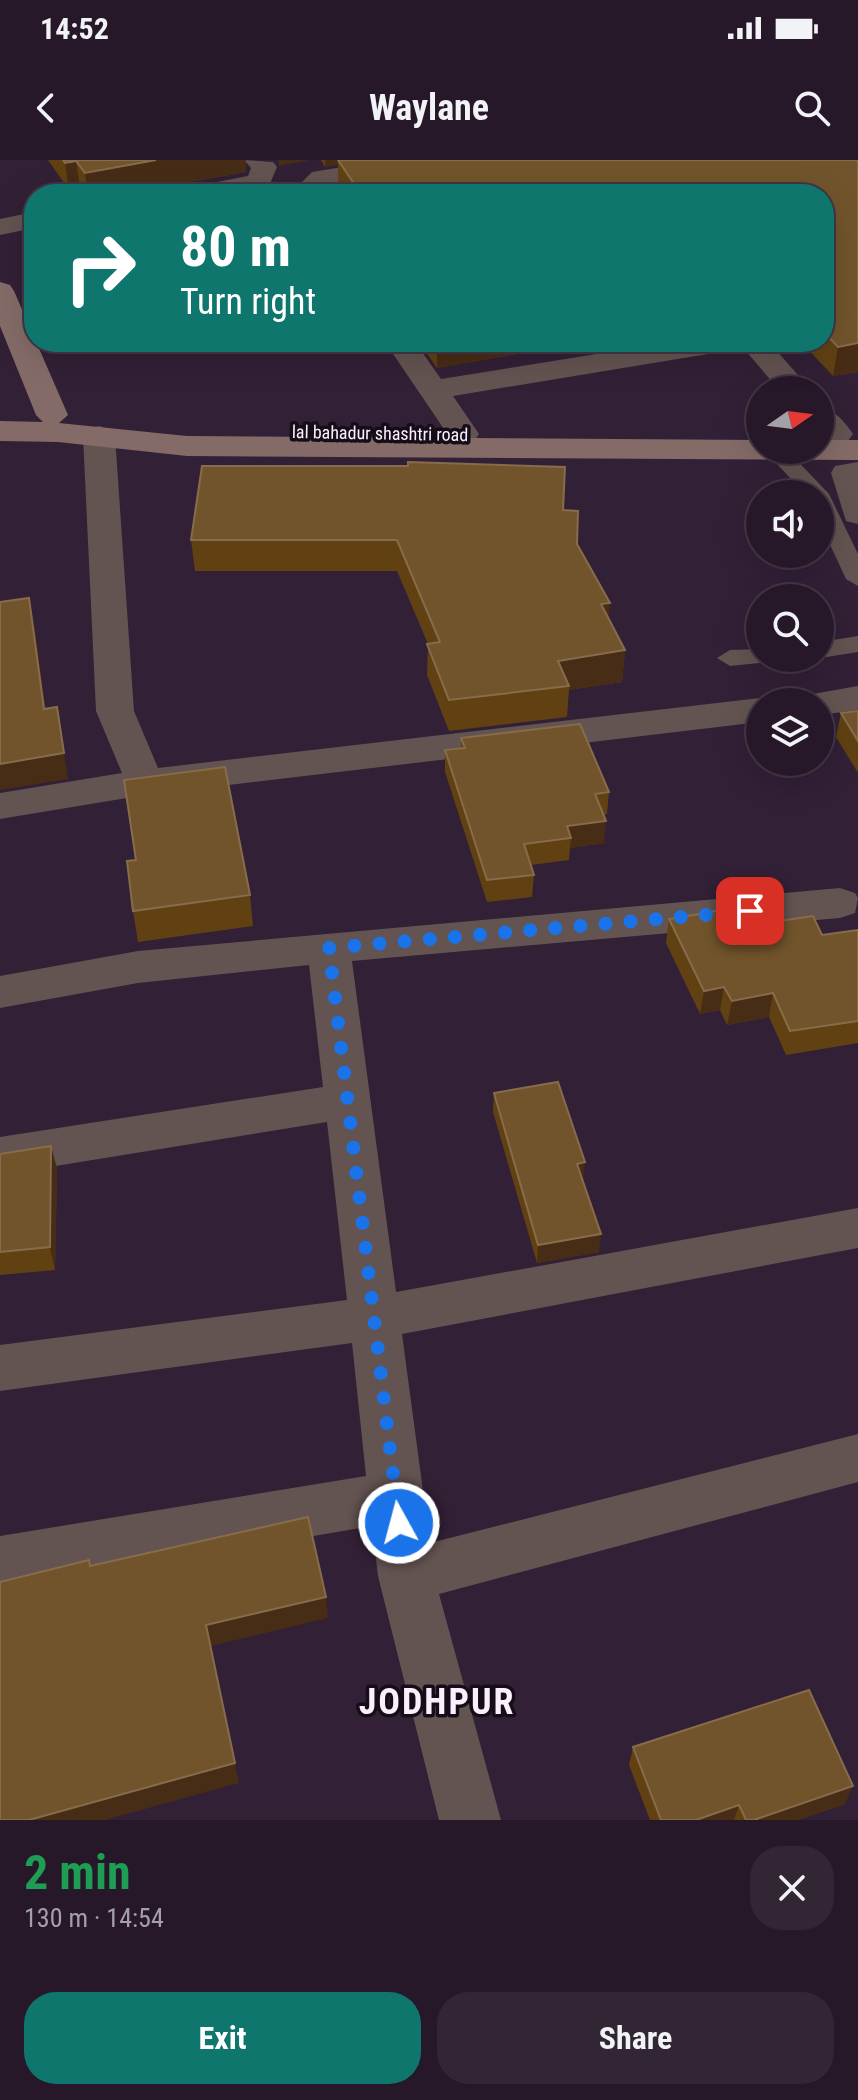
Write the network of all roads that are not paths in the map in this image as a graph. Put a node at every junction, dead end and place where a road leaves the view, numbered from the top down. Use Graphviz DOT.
graph roads {
  1 [pos="435,160"];
  2 [pos="292,162"];
  3 [pos="261,164"];
  4 [pos="251,184"];
  5 [pos="314,184"];
  6 [pos="24,222"];
  7 [pos="0,227"];
  8 [pos="0,291"];
  9 [pos="24,349"];
  10 [pos="25,352"];
  11 [pos="407,352"];
  12 [pos="665,352"];
  13 [pos="762,352"];
  14 [pos="783,376"];
  15 [pos="433,390"];
  16 [pos="0,415"];
  17 [pos="55,423"];
  18 [pos="0,431"];
  19 [pos="463,434"];
  20 [pos="746,434"];
  21 [pos="99,436"];
  22 [pos="746,450"];
  23 [pos="788,464"];
  24 [pos="858,472"];
  25 [pos="804,480"];
  26 [pos="858,514"];
  27 [pos="834,528"];
  28 [pos="858,579"];
  29 [pos="858,644"];
  30 [pos="834,648"];
  31 [pos="746,657"];
  32 [pos="730,658"];
  33 [pos="858,698"];
  34 [pos="834,701"];
  35 [pos="746,712"];
  36 [pos="145,782"];
  37 [pos="0,806"];
  38 [pos="840,903"];
  39 [pos="329,948"];
  40 [pos="0,992"];
  41 [pos="347,1101"];
  42 [pos="0,1156"];
  43 [pos="858,1228"];
  44 [pos="373,1318"];
  45 [pos="0,1368"];
  46 [pos="858,1458"];
  47 [pos="395,1497"];
  48 [pos="0,1563"];
  49 [pos="406,1576"];
  50 [pos="470,1820"];
  1 -- 5 [label="street"];
  2 -- 3 [label="street"];
  3 -- 4 [label="street"];
  6 -- 7 [label="street"];
  8 -- 9 [label="main road"];
  10 -- 17 [label="main road"];
  11 -- 15 [label="street"];
  12 -- 15 [label="street"];
  13 -- 14 [label="street"];
  15 -- 19 [label="street"];
  16 -- 17 [label="main road, lal bahadur shashtri road"];
  17 -- 18 [label="main road"];
  17 -- 19 [label="main road, lal bahadur shashtri road"];
  17 -- 21 [label="main road"];
  19 -- 20 [label="main road, lal bahadur shashtri road"];
  21 -- 22 [label="main road"];
  21 -- 36 [label="street"];
  23 -- 25 [label="lane"];
  24 -- 26 [label="street"];
  27 -- 28 [label="lane"];
  29 -- 30 [label="lane"];
  31 -- 32 [label="lane"];
  33 -- 34 [label="street"];
  35 -- 36 [label="street"];
  36 -- 37 [label="street"];
  38 -- 39 [label="street"];
  39 -- 40 [label="street"];
  39 -- 41 [label="street"];
  41 -- 42 [label="street"];
  41 -- 44 [label="street"];
  43 -- 44 [label="street"];
  44 -- 45 [label="street"];
  44 -- 47 [label="street"];
  46 -- 49 [label="street"];
  47 -- 48 [label="street"];
  47 -- 49 [label="street"];
  49 -- 50 [label="street"];
}
